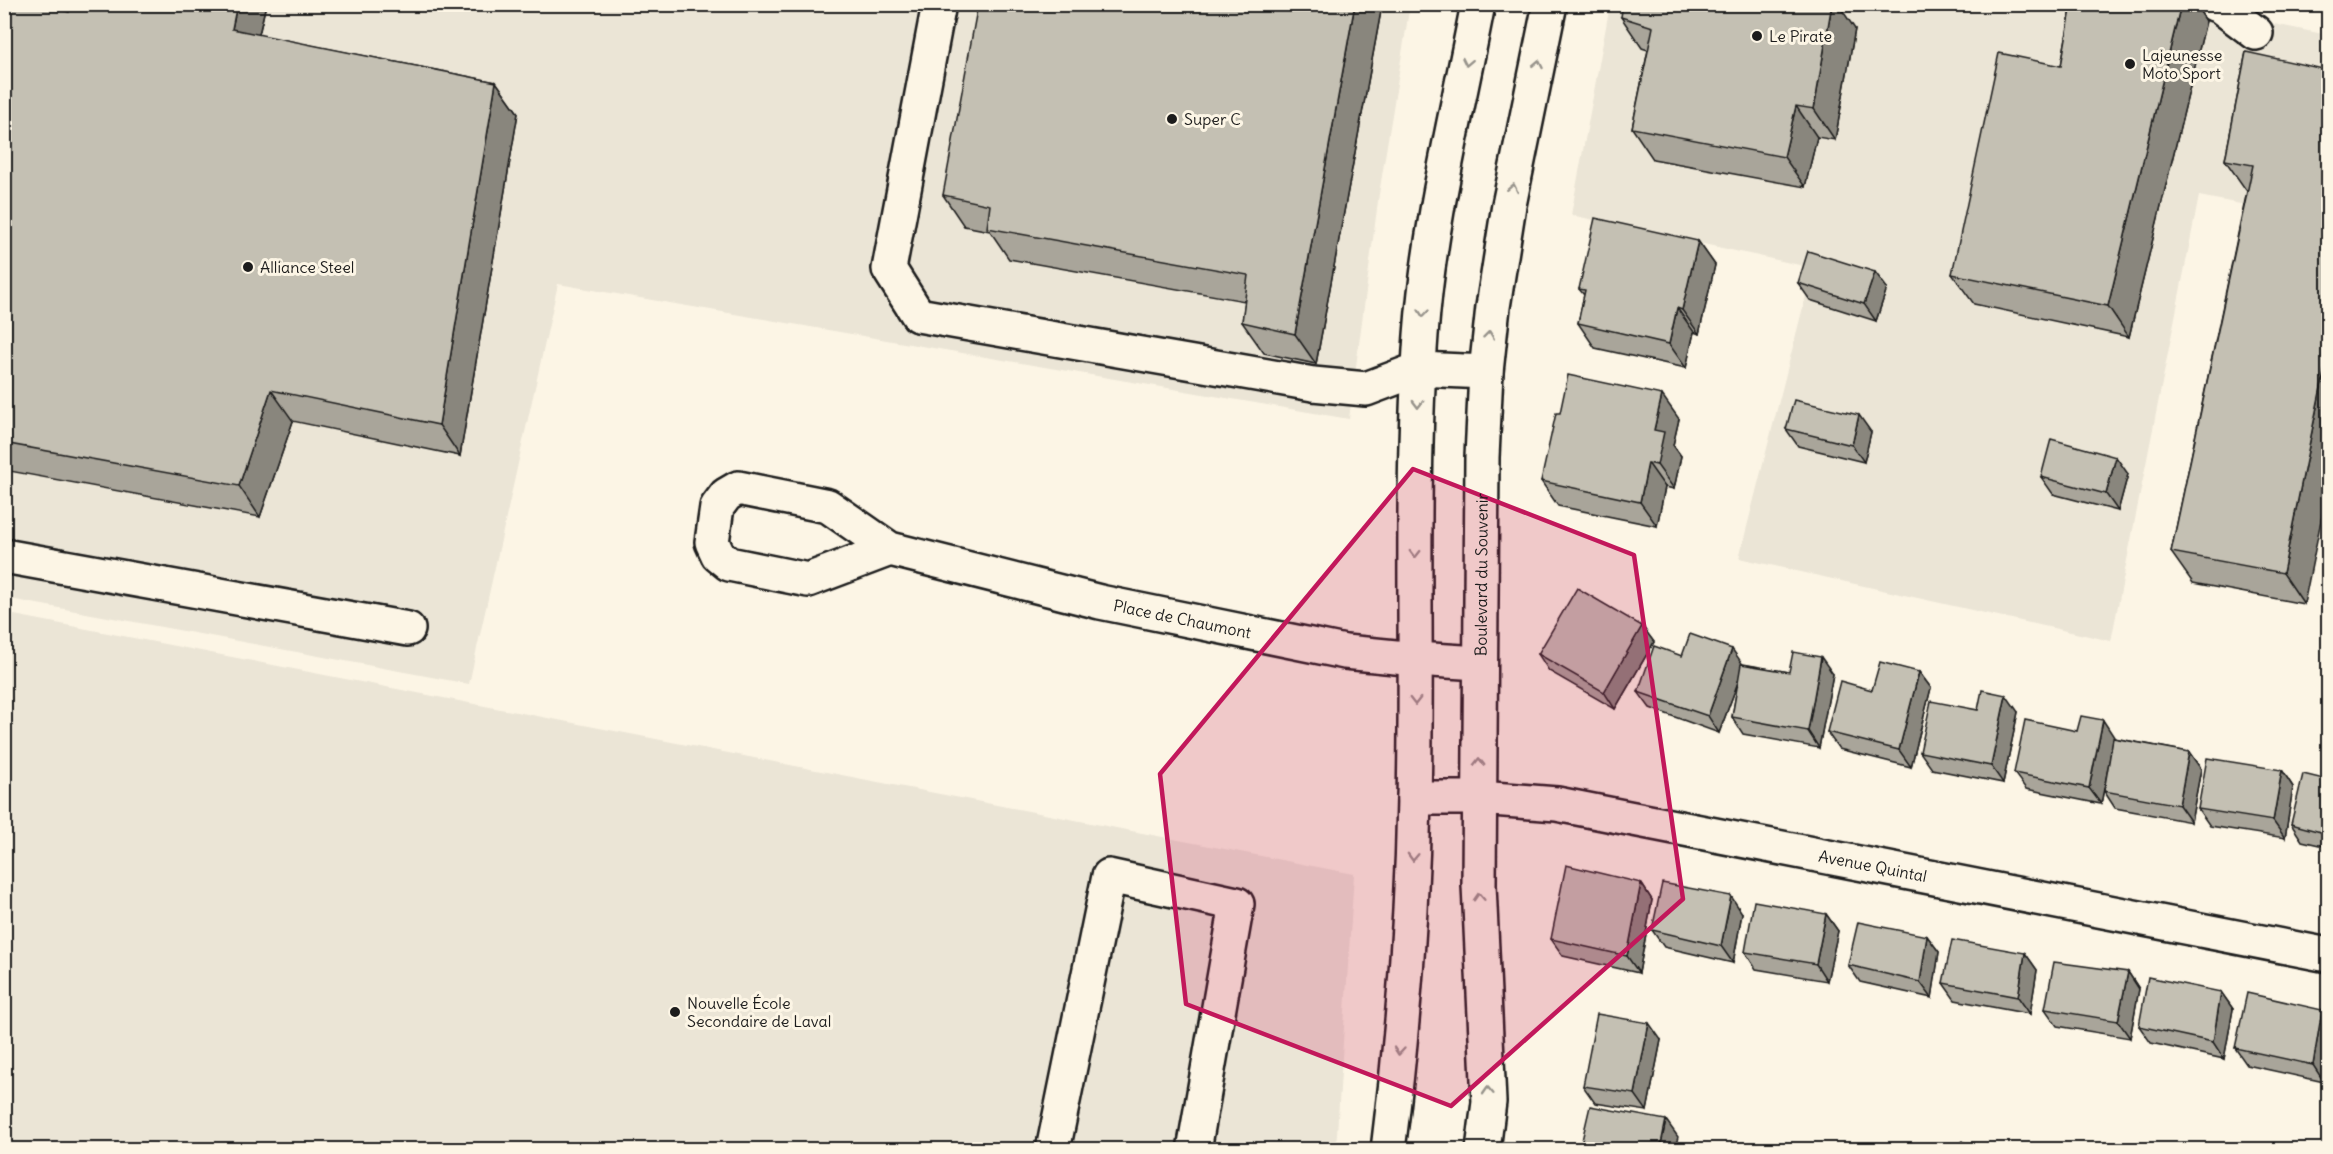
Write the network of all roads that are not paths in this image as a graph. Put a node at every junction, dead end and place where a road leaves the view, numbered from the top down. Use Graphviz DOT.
graph roads {
  1 [pos="939,4"];
  2 [pos="1478,4"];
  3 [pos="1550,4"];
  4 [pos="2214,4"];
  5 [pos="2256,33"];
  6 [pos="1419,369"];
  7 [pos="1486,372"];
  8 [pos="890,549"];
  9 [pos="4,555"];
  10 [pos="408,628"];
  11 [pos="1416,660"];
  12 [pos="1479,663"];
  13 [pos="1414,798"];
  14 [pos="1479,798"];
  15 [pos="2328,956"];
  16 [pos="1053,1149"];
  17 [pos="1194,1149"];
  18 [pos="1388,1149"];
  19 [pos="1482,1149"];
  1 -- 6 [label="street"];
  2 -- 6 [label="street, one-way"];
  7 -- 3 [label="street, Boulevard du Souvenir, one-way"];
  4 -- 5 [label="street"];
  6 -- 7 [label="street"];
  6 -- 11 [label="street, one-way"];
  7 -- 12 [label="street, Boulevard du Souvenir"];
  8 -- 8 [label="street, Place de Chaumont"];
  8 -- 11 [label="street, Place de Chaumont"];
  9 -- 10 [label="street"];
  11 -- 12 [label="street, Place de Chaumont"];
  11 -- 13 [label="street, one-way"];
  14 -- 12 [label="street, Boulevard du Souvenir, one-way"];
  13 -- 14 [label="street, Avenue Quintal"];
  13 -- 18 [label="street, one-way"];
  14 -- 15 [label="street, Avenue Quintal"];
  19 -- 14 [label="street, Boulevard du Souvenir, one-way"];
  16 -- 17 [label="street"];
}
